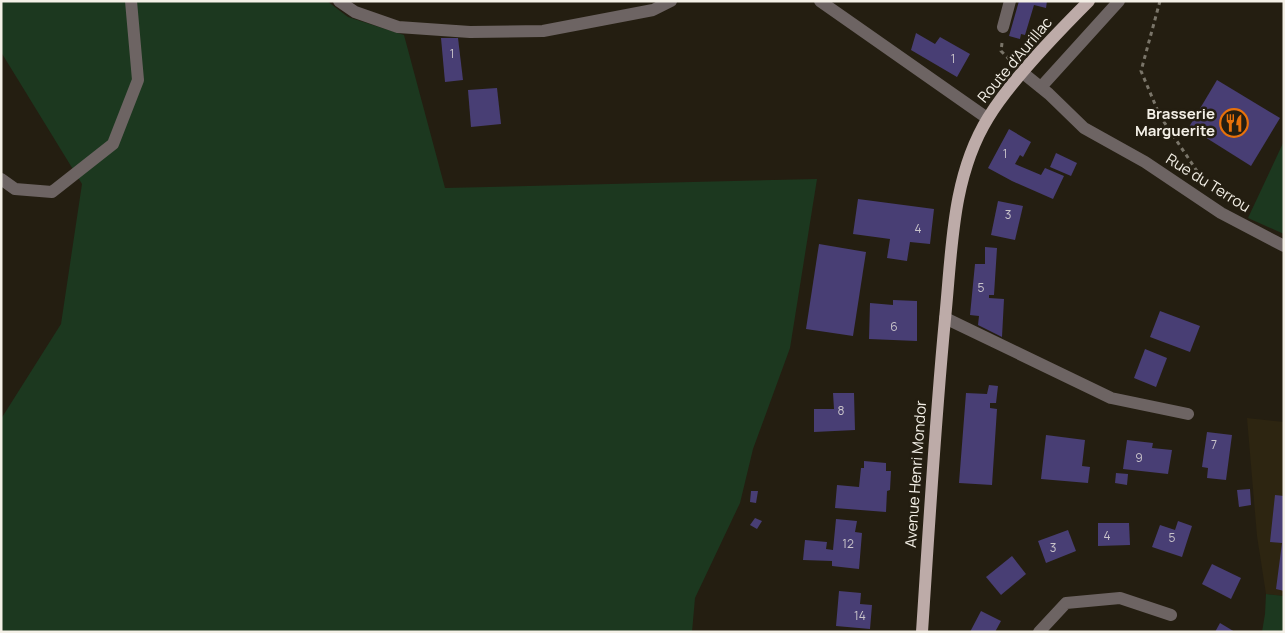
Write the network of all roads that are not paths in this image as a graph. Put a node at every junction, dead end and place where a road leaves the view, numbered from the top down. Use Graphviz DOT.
graph roads {
  1 [pos="131,1"];
  2 [pos="339,1"];
  3 [pos="671,1"];
  4 [pos="820,1"];
  5 [pos="1010,1"];
  6 [pos="1089,1"];
  7 [pos="1119,1"];
  8 [pos="1003,27"];
  9 [pos="1023,73"];
  10 [pos="1041,87"];
  11 [pos="987,118"];
  12 [pos="1,178"];
  13 [pos="1284,246"];
  14 [pos="945,318"];
  15 [pos="1188,414"];
  16 [pos="1171,615"];
  17 [pos="922,632"];
  18 [pos="1039,632"];
  1 -- 12 [label="street"];
  2 -- 3 [label="street"];
  4 -- 11 [label="street"];
  5 -- 8 [label="street"];
  6 -- 9 [label="main road, Route d'Aurillac"];
  7 -- 10 [label="street"];
  9 -- 10 [label="street, Rue du Terrou"];
  9 -- 11 [label="main road, Route d'Aurillac"];
  10 -- 13 [label="street, Rue du Terrou"];
  11 -- 14 [label="main road, Avenue Henri Mondor"];
  14 -- 15 [label="street"];
  14 -- 17 [label="main road, Avenue Henri Mondor"];
  16 -- 18 [label="street"];
}
